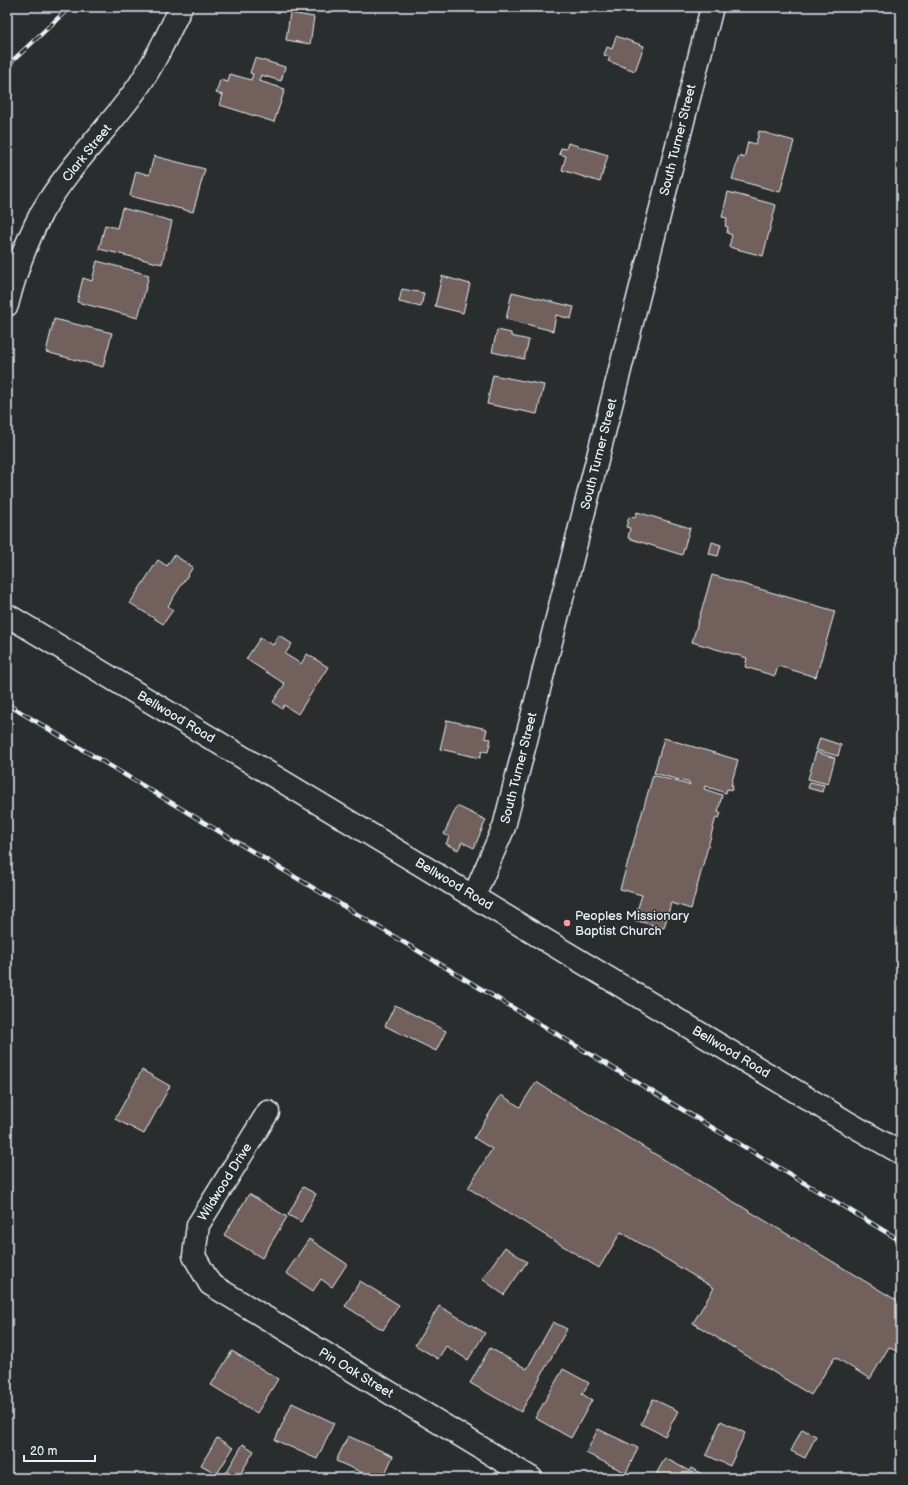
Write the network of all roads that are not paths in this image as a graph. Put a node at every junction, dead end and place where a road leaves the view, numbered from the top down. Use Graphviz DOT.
graph roads {
  1 [pos="181,7"];
  2 [pos="712,7"];
  3 [pos="7,306"];
  4 [pos="7,615"];
  5 [pos="474,896"];
  6 [pos="268,1112"];
  7 [pos="901,1153"];
  8 [pos="194,1256"];
  9 [pos="531,1478"];
  1 -- 3 [label="street, Clark Street"];
  2 -- 5 [label="street, South Turner Street"];
  4 -- 5 [label="street, Bellwood Road"];
  5 -- 7 [label="street, Bellwood Road"];
  6 -- 8 [label="street, Wildwood Drive"];
  8 -- 9 [label="street, Pin Oak Street"];
}
